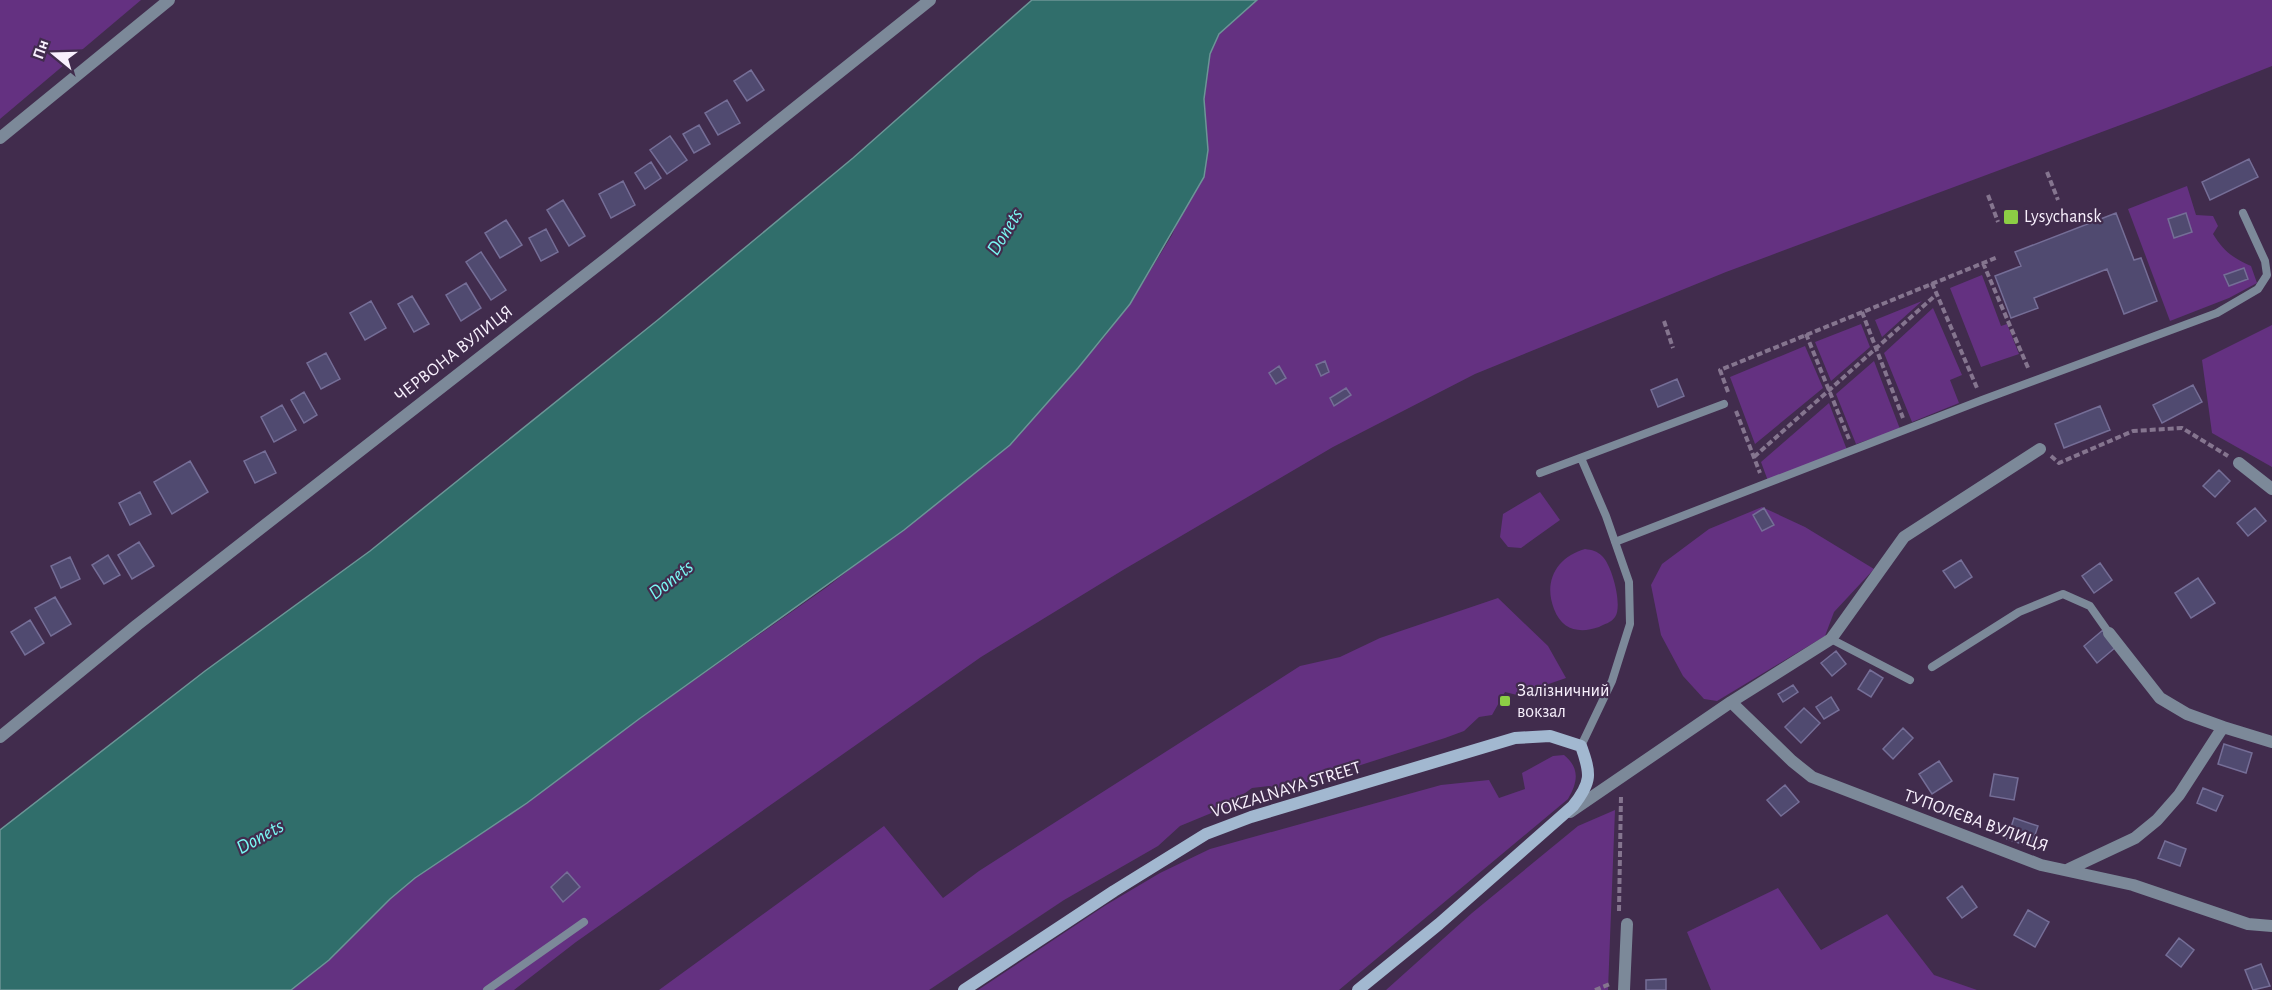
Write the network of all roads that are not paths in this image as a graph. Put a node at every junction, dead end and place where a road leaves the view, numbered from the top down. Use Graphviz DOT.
graph roads {
  1 [pos="169,0"];
  2 [pos="930,0"];
  3 [pos="0,138"];
  4 [pos="2243,213"];
  5 [pos="1724,404"];
  6 [pos="2040,449"];
  7 [pos="1581,458"];
  8 [pos="2239,463"];
  9 [pos="1540,473"];
  10 [pos="2272,489"];
  11 [pos="1615,542"];
  12 [pos="2109,633"];
  13 [pos="1831,639"];
  14 [pos="1932,667"];
  15 [pos="1910,680"];
  16 [pos="1731,702"];
  17 [pos="2223,727"];
  18 [pos="0,737"];
  19 [pos="2272,742"];
  20 [pos="1581,746"];
  21 [pos="1552,825"];
  22 [pos="2069,869"];
  23 [pos="584,922"];
  24 [pos="1623,922"];
  25 [pos="2272,926"];
  26 [pos="487,990"];
  27 [pos="964,990"];
  28 [pos="1358,990"];
  29 [pos="1624,990"];
  1 -- 3 [label="street"];
  2 -- 18 [label="street, ЧЕРВОНА ВУЛИЦЯ"];
  4 -- 11 [label="lane"];
  5 -- 7 [label="lane"];
  6 -- 13 [label="street"];
  7 -- 9 [label="lane"];
  7 -- 11 [label="lane"];
  8 -- 10 [label="street"];
  11 -- 20 [label="lane"];
  12 -- 14 [label="lane"];
  12 -- 17 [label="street"];
  13 -- 15 [label="lane"];
  13 -- 16 [label="street"];
  16 -- 21 [label="street"];
  16 -- 22 [label="street, ТУПОЛЄВА ВУЛИЦЯ"];
  17 -- 19 [label="street"];
  17 -- 22 [label="street"];
  20 -- 21 [label="main road"];
  20 -- 27 [label="main road, VOKZALNAYA STREET"];
  21 -- 28 [label="main road"];
  22 -- 25 [label="street, ТУПОЛЄВА ВУЛИЦЯ"];
  23 -- 26 [label="lane"];
  24 -- 29 [label="street"];
}
